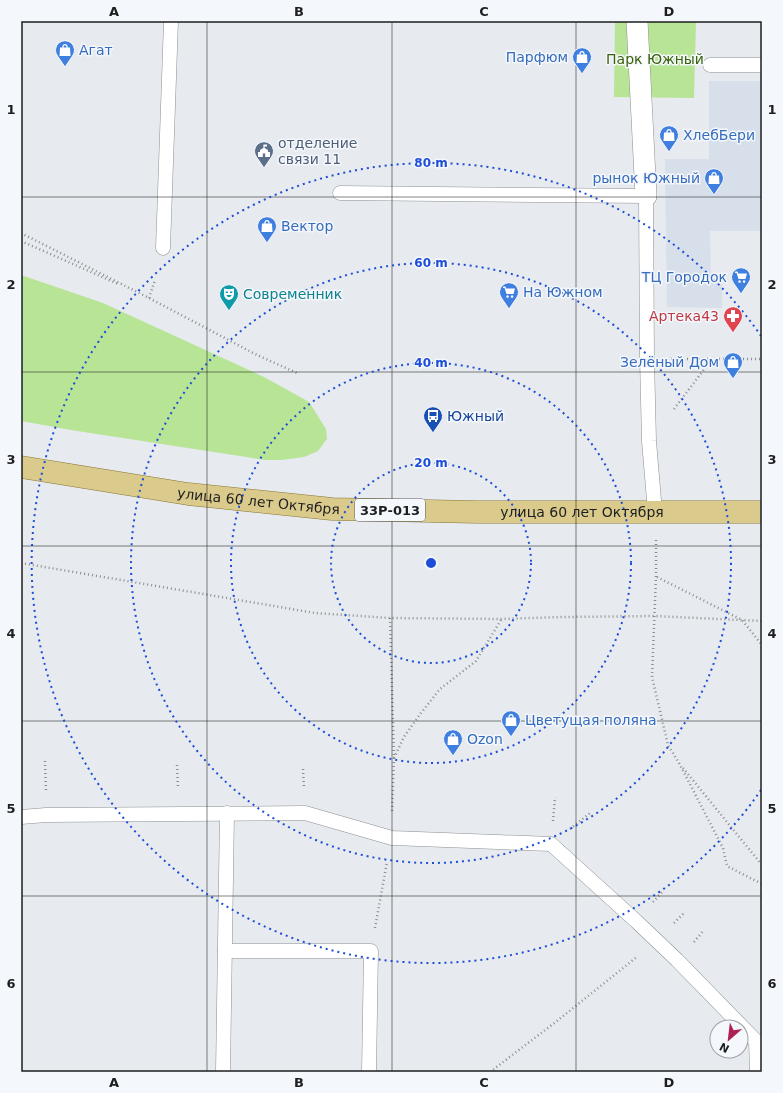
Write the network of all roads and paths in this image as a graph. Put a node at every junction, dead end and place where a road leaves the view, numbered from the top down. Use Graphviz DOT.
graph roads {
  1 [pos="171,21"];
  2 [pos="637,21"];
  3 [pos="710,65"];
  4 [pos="762,65"];
  5 [pos="340,193"];
  6 [pos="646,196"];
  7 [pos="21,233"];
  8 [pos="21,241"];
  9 [pos="163,248"];
  10 [pos="155,280"];
  11 [pos="149,298"];
  12 [pos="647,359"];
  13 [pos="712,359"];
  14 [pos="762,359"];
  15 [pos="297,373"];
  16 [pos="649,441"];
  17 [pos="21,467"];
  18 [pos="655,512"];
  19 [pos="762,512"];
  20 [pos="21,563"];
  21 [pos="656,576"];
  22 [pos="654,616"];
  23 [pos="390,618"];
  24 [pos="501,619"];
  25 [pos="742,620"];
  26 [pos="762,621"];
  27 [pos="762,645"];
  28 [pos="394,758"];
  29 [pos="679,763"];
  30 [pos="227,813"];
  31 [pos="21,817"];
  32 [pos="392,838"];
  33 [pos="762,865"];
  34 [pos="762,884"];
  35 [pos="685,912"];
  36 [pos="656,941"];
  37 [pos="225,951"];
  38 [pos="371,951"];
  39 [pos="223,1072"];
  40 [pos="369,1072"];
  41 [pos="490,1072"];
  42 [pos="757,1072"];
  1 -- 9 [label="lane"];
  2 -- 6 [label="street"];
  3 -- 4 [label="lane"];
  5 -- 6 [label="lane"];
  6 -- 12 [label="lane"];
  7 -- 11 [label="path"];
  8 -- 11 [label="path"];
  10 -- 11 [label="path"];
  11 -- 15 [label="path"];
  12 -- 13 [label="path"];
  12 -- 16 [label="lane"];
  13 -- 14 [label="path"];
  13 -- 16 [label="path"];
  16 -- 18 [label="lane"];
  17 -- 18 [label="main road, улица 60 лет Октября / 33Р-013"];
  18 -- 19 [label="main road, улица 60 лет Октября / 33Р-013"];
  18 -- 21 [label="path"];
  20 -- 23 [label="path"];
  21 -- 22 [label="path"];
  21 -- 25 [label="path"];
  22 -- 24 [label="path"];
  22 -- 25 [label="path"];
  22 -- 29 [label="path"];
  23 -- 24 [label="path"];
  23 -- 28 [label="path"];
  24 -- 28 [label="path"];
  25 -- 26 [label="path"];
  25 -- 27 [label="path"];
  28 -- 32 [label="path"];
  29 -- 33 [label="path"];
  29 -- 34 [label="path"];
  30 -- 31 [label="lane"];
  30 -- 32 [label="lane"];
  30 -- 37 [label="lane"];
  32 -- 36 [label="lane"];
  32 -- 38 [label="path"];
  35 -- 36 [label="path"];
  36 -- 41 [label="path"];
  36 -- 42 [label="lane"];
  37 -- 38 [label="lane"];
  37 -- 39 [label="lane"];
  38 -- 40 [label="lane"];
}
